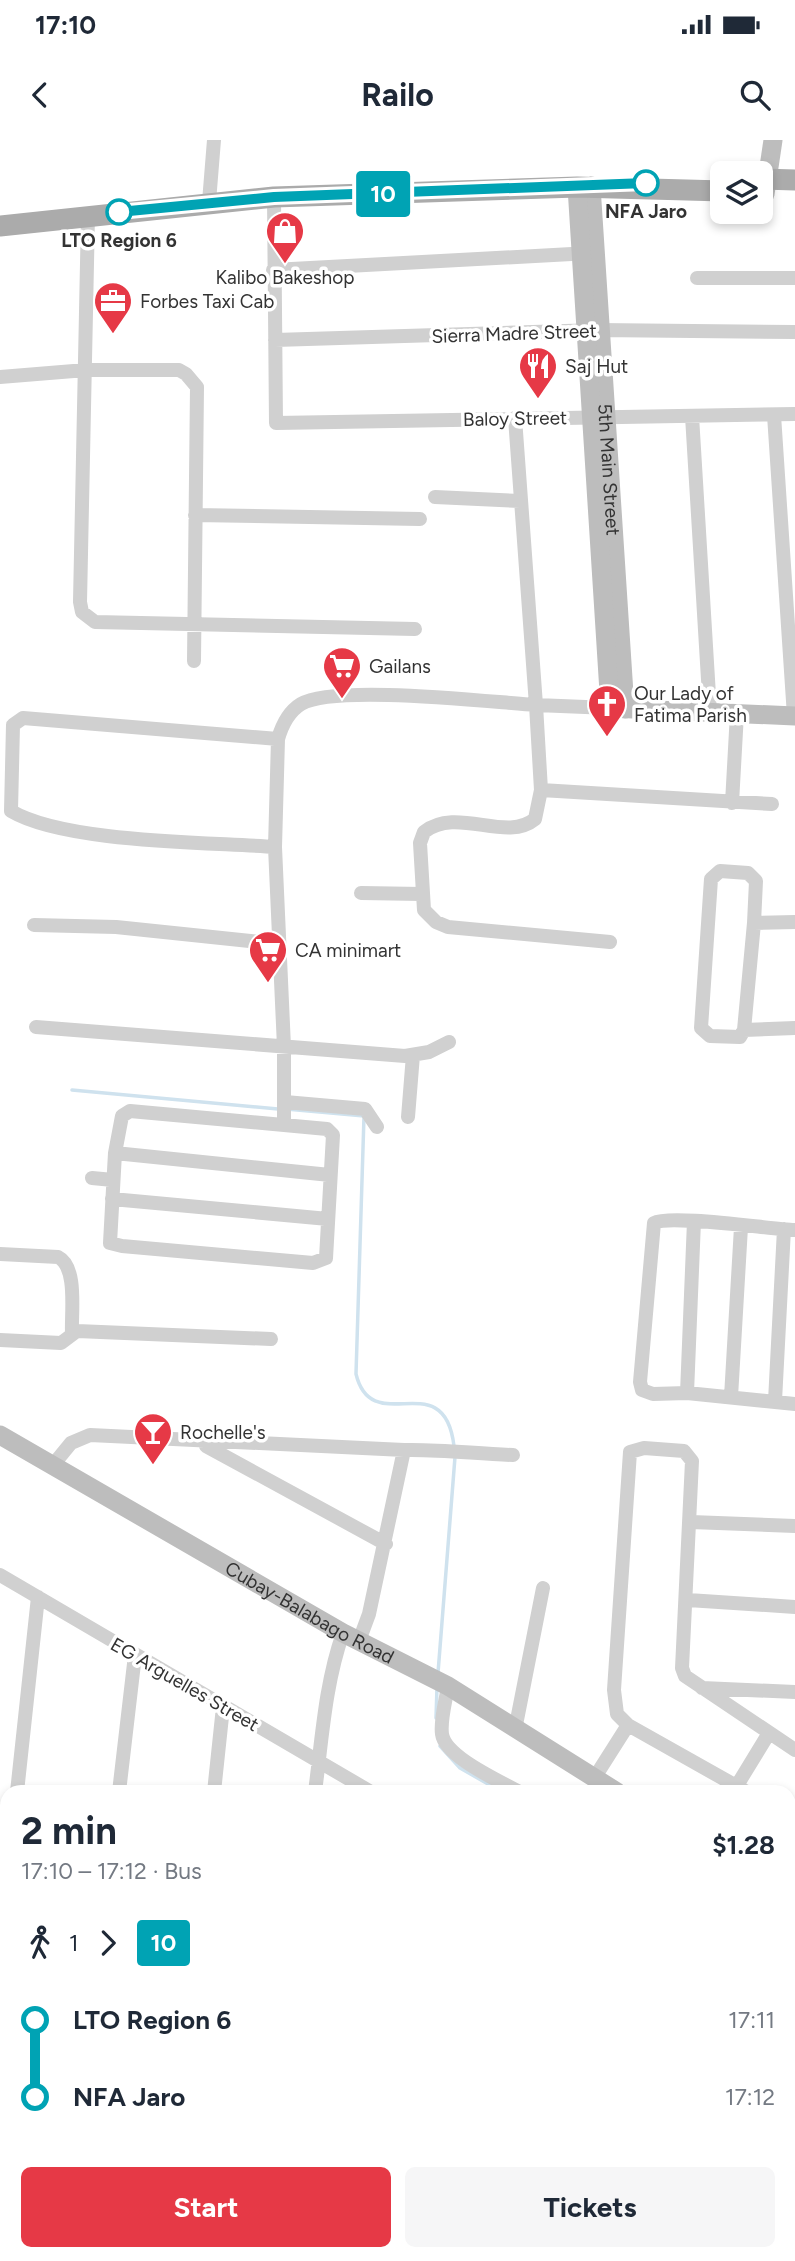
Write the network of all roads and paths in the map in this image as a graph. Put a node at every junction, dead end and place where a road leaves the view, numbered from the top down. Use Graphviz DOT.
graph roads {
  1 [pos="214,140"];
  2 [pos="761,140"];
  3 [pos="774,140"];
  4 [pos="759,161"];
  5 [pos="769,161"];
  6 [pos="710,180"];
  7 [pos="795,180"];
  8 [pos="773,184"];
  9 [pos="592,187"];
  10 [pos="773,188"];
  11 [pos="710,191"];
  12 [pos="795,193"];
  13 [pos="274,197"];
  14 [pos="209,202"];
  15 [pos="88,215"];
  16 [pos="0,226"];
  17 [pos="587,253"];
  18 [pos="273,270"];
  19 [pos="697,278"];
  20 [pos="795,278"];
  21 [pos="591,330"];
  22 [pos="795,332"];
  23 [pos="275,340"];
  24 [pos="86,370"];
  25 [pos="0,377"];
  26 [pos="795,414"];
  27 [pos="774,415"];
  28 [pos="598,416"];
  29 [pos="692,416"];
  30 [pos="515,418"];
  31 [pos="435,497"];
  32 [pos="520,501"];
  33 [pos="195,514"];
  34 [pos="420,519"];
  35 [pos="788,520"];
  36 [pos="791,604"];
  37 [pos="196,622"];
  38 [pos="415,629"];
  39 [pos="194,661"];
  40 [pos="536,705"];
  41 [pos="617,709"];
  42 [pos="710,712"];
  43 [pos="737,713"];
  44 [pos="795,716"];
  45 [pos="278,739"];
  46 [pos="541,790"];
  47 [pos="732,803"];
  48 [pos="772,804"];
  49 [pos="275,847"];
  50 [pos="361,893"];
  51 [pos="422,894"];
  52 [pos="795,922"];
  53 [pos="754,923"];
  54 [pos="34,925"];
  55 [pos="610,942"];
  56 [pos="279,944"];
  57 [pos="36,1027"];
  58 [pos="795,1028"];
  59 [pos="744,1030"];
  60 [pos="449,1042"];
  61 [pos="284,1047"];
  62 [pos="414,1055"];
  63 [pos="284,1112"];
  64 [pos="408,1117"];
  65 [pos="377,1127"];
  66 [pos="115,1153"];
  67 [pos="330,1175"];
  68 [pos="92,1178"];
  69 [pos="113,1180"];
  70 [pos="112,1199"];
  71 [pos="328,1219"];
  72 [pos="694,1221"];
  73 [pos="741,1227"];
  74 [pos="789,1230"];
  75 [pos="0,1254"];
  76 [pos="72,1333"];
  77 [pos="271,1339"];
  78 [pos="0,1340"];
  79 [pos="687,1393"];
  80 [pos="732,1397"];
  81 [pos="775,1401"];
  82 [pos="795,1404"];
  83 [pos="0,1435"];
  84 [pos="201,1443"];
  85 [pos="404,1450"];
  86 [pos="513,1455"];
  87 [pos="53,1465"];
  88 [pos="691,1522"];
  89 [pos="795,1526"];
  90 [pos="386,1544"];
  91 [pos="0,1575"];
  92 [pos="542,1588"];
  93 [pos="38,1597"];
  94 [pos="688,1600"];
  95 [pos="795,1607"];
  96 [pos="351,1637"];
  97 [pos="135,1655"];
  98 [pos="437,1680"];
  99 [pos="700,1688"];
  100 [pos="795,1692"];
  101 [pos="223,1707"];
  102 [pos="516,1725"];
  103 [pos="628,1725"];
  104 [pos="769,1733"];
  105 [pos="795,1750"];
  106 [pos="319,1762"];
  107 [pos="595,1777"];
  108 [pos="18,1785"];
  109 [pos="120,1785"];
  110 [pos="215,1785"];
  111 [pos="316,1785"];
  112 [pos="359,1785"];
  113 [pos="507,1785"];
  114 [pos="607,1785"];
  115 [pos="730,1785"];
  116 [pos="742,1785"];
  1 -- 14 [label="street"];
  2 -- 4 [label="main road"];
  3 -- 5 [label="main road"];
  6 -- 9 [label="main road"];
  7 -- 8 [label="main road"];
  9 -- 11 [label="main road"];
  9 -- 13 [label="main road"];
  9 -- 17 [label="main road, 5th Main Street"];
  10 -- 12 [label="main road"];
  13 -- 14 [label="main road"];
  13 -- 18 [label="street"];
  14 -- 15 [label="main road"];
  15 -- 16 [label="main road"];
  15 -- 24 [label="street"];
  17 -- 18 [label="street"];
  17 -- 21 [label="main road, 5th Main Street"];
  18 -- 23 [label="street"];
  19 -- 20 [label="street"];
  21 -- 22 [label="street, Sierra Madre Street"];
  21 -- 23 [label="street, Sierra Madre Street"];
  21 -- 28 [label="main road, 5th Main Street"];
  23 -- 30 [label="street, Baloy Street"];
  24 -- 25 [label="street"];
  24 -- 33 [label="street"];
  24 -- 37 [label="street"];
  26 -- 27 [label="street, Baloy Street"];
  27 -- 29 [label="street, Baloy Street"];
  27 -- 35 [label="street"];
  28 -- 29 [label="street, Baloy Street"];
  28 -- 30 [label="street, Baloy Street"];
  28 -- 41 [label="main road, 5th Main Street"];
  29 -- 42 [label="street"];
  30 -- 32 [label="street"];
  31 -- 32 [label="street"];
  32 -- 40 [label="street"];
  33 -- 34 [label="street"];
  33 -- 37 [label="street"];
  35 -- 36 [label="street"];
  36 -- 44 [label="street"];
  37 -- 38 [label="street"];
  37 -- 39 [label="street"];
  40 -- 41 [label="street"];
  40 -- 45 [label="street"];
  40 -- 46 [label="street"];
  41 -- 42 [label="main road"];
  42 -- 43 [label="main road"];
  43 -- 44 [label="main road"];
  43 -- 47 [label="street"];
  45 -- 49 [label="street"];
  45 -- 49 [label="street"];
  46 -- 47 [label="street"];
  46 -- 51 [label="street"];
  47 -- 48 [label="street"];
  49 -- 56 [label="street"];
  50 -- 51 [label="street"];
  51 -- 55 [label="street"];
  52 -- 53 [label="street"];
  53 -- 59 [label="street"];
  53 -- 59 [label="street"];
  54 -- 56 [label="street"];
  56 -- 61 [label="street"];
  57 -- 61 [label="street"];
  58 -- 59 [label="street"];
  60 -- 62 [label="street"];
  61 -- 62 [label="street"];
  61 -- 63 [label="street"];
  62 -- 64 [label="street"];
  63 -- 65 [label="street"];
  63 -- 66 [label="street"];
  63 -- 67 [label="street"];
  66 -- 67 [label="street"];
  66 -- 69 [label="street"];
  67 -- 71 [label="street"];
  68 -- 69 [label="street"];
  69 -- 70 [label="street"];
  70 -- 71 [label="street"];
  70 -- 71 [label="street"];
  72 -- 73 [label="street"];
  72 -- 79 [label="street"];
  72 -- 79 [label="street"];
  73 -- 74 [label="street"];
  73 -- 80 [label="street"];
  74 -- 81 [label="street"];
  75 -- 76 [label="street"];
  76 -- 77 [label="street"];
  76 -- 78 [label="street"];
  79 -- 80 [label="street"];
  80 -- 81 [label="street"];
  81 -- 82 [label="street"];
  83 -- 87 [label="main road, Cubay-Balabago Road"];
  84 -- 85 [label="street"];
  84 -- 87 [label="street"];
  84 -- 90 [label="street"];
  85 -- 86 [label="street"];
  85 -- 90 [label="street"];
  87 -- 96 [label="main road, Cubay-Balabago Road"];
  88 -- 89 [label="street"];
  88 -- 94 [label="street"];
  88 -- 103 [label="street"];
  90 -- 96 [label="street"];
  91 -- 93 [label="street, EG Arguelles Street"];
  92 -- 102 [label="street"];
  93 -- 97 [label="street, EG Arguelles Street"];
  93 -- 108 [label="street"];
  94 -- 95 [label="street"];
  94 -- 99 [label="street"];
  96 -- 98 [label="main road, Cubay-Balabago Road"];
  96 -- 106 [label="street"];
  97 -- 101 [label="street, EG Arguelles Street"];
  97 -- 109 [label="street"];
  98 -- 102 [label="main road, Cubay-Balabago Road"];
  98 -- 113 [label="street"];
  99 -- 100 [label="street"];
  99 -- 104 [label="street"];
  101 -- 106 [label="street, EG Arguelles Street"];
  101 -- 110 [label="street"];
  102 -- 107 [label="main road, Cubay-Balabago Road"];
  103 -- 107 [label="street"];
  103 -- 115 [label="street"];
  104 -- 105 [label="street"];
  104 -- 116 [label="street"];
  106 -- 111 [label="street"];
  106 -- 112 [label="street, EG Arguelles Street"];
  107 -- 114 [label="main road, Cubay-Balabago Road"];
}
